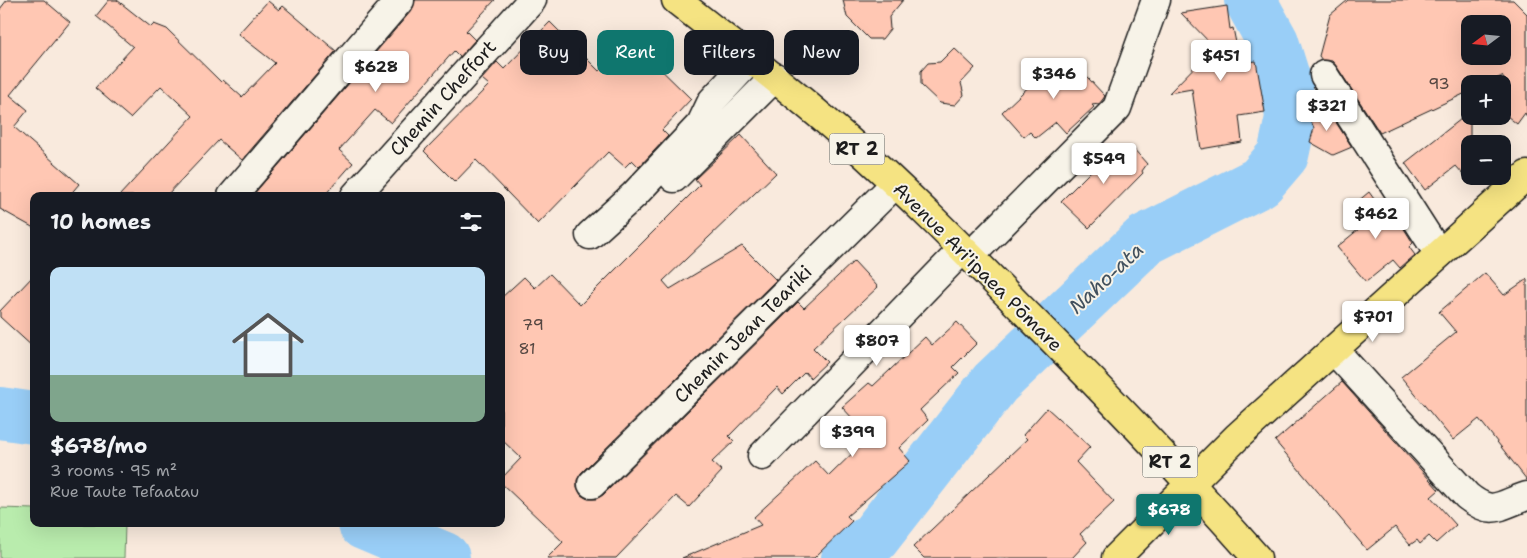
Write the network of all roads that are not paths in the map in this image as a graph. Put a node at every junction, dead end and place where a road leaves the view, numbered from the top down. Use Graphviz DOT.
graph roads {
  1 [pos="400,0"];
  2 [pos="532,0"];
  3 [pos="676,0"];
  4 [pos="1156,0"];
  5 [pos="714,30"];
  6 [pos="736,75"];
  7 [pos="772,75"];
  8 [pos="1324,75"];
  9 [pos="775,77"];
  10 [pos="1527,175"];
  11 [pos="895,184"];
  12 [pos="235,192"];
  13 [pos="359,192"];
  14 [pos="966,253"];
  15 [pos="1439,254"];
  16 [pos="1334,350"];
  17 [pos="762,456"];
  18 [pos="1192,483"];
  19 [pos="592,484"];
  20 [pos="1527,496"];
  21 [pos="1116,558"];
  22 [pos="1257,558"];
  1 -- 12 [label="street"];
  2 -- 13 [label="street, Chemin Cheffort"];
  3 -- 5 [label="main road, Avenue Ari'ipaea Pōmare / RT 2"];
  4 -- 14 [label="street"];
  6 -- 9 [label="street"];
  7 -- 9 [label="main road, Avenue Ari'ipaea Pōmare / RT 2"];
  8 -- 15 [label="street"];
  9 -- 11 [label="main road, Avenue Ari'ipaea Pōmare / RT 2"];
  10 -- 15 [label="main road"];
  11 -- 14 [label="main road, Avenue Ari'ipaea Pōmare / RT 2"];
  11 -- 19 [label="street, Chemin Jean Teariki"];
  14 -- 17 [label="street"];
  14 -- 18 [label="main road, Avenue Ari'ipaea Pōmare / RT 2"];
  15 -- 16 [label="main road"];
  16 -- 18 [label="main road"];
  16 -- 20 [label="street"];
  18 -- 21 [label="main road"];
  18 -- 22 [label="main road, Avenue Ari'ipaea Pōmare / RT 2"];
}
